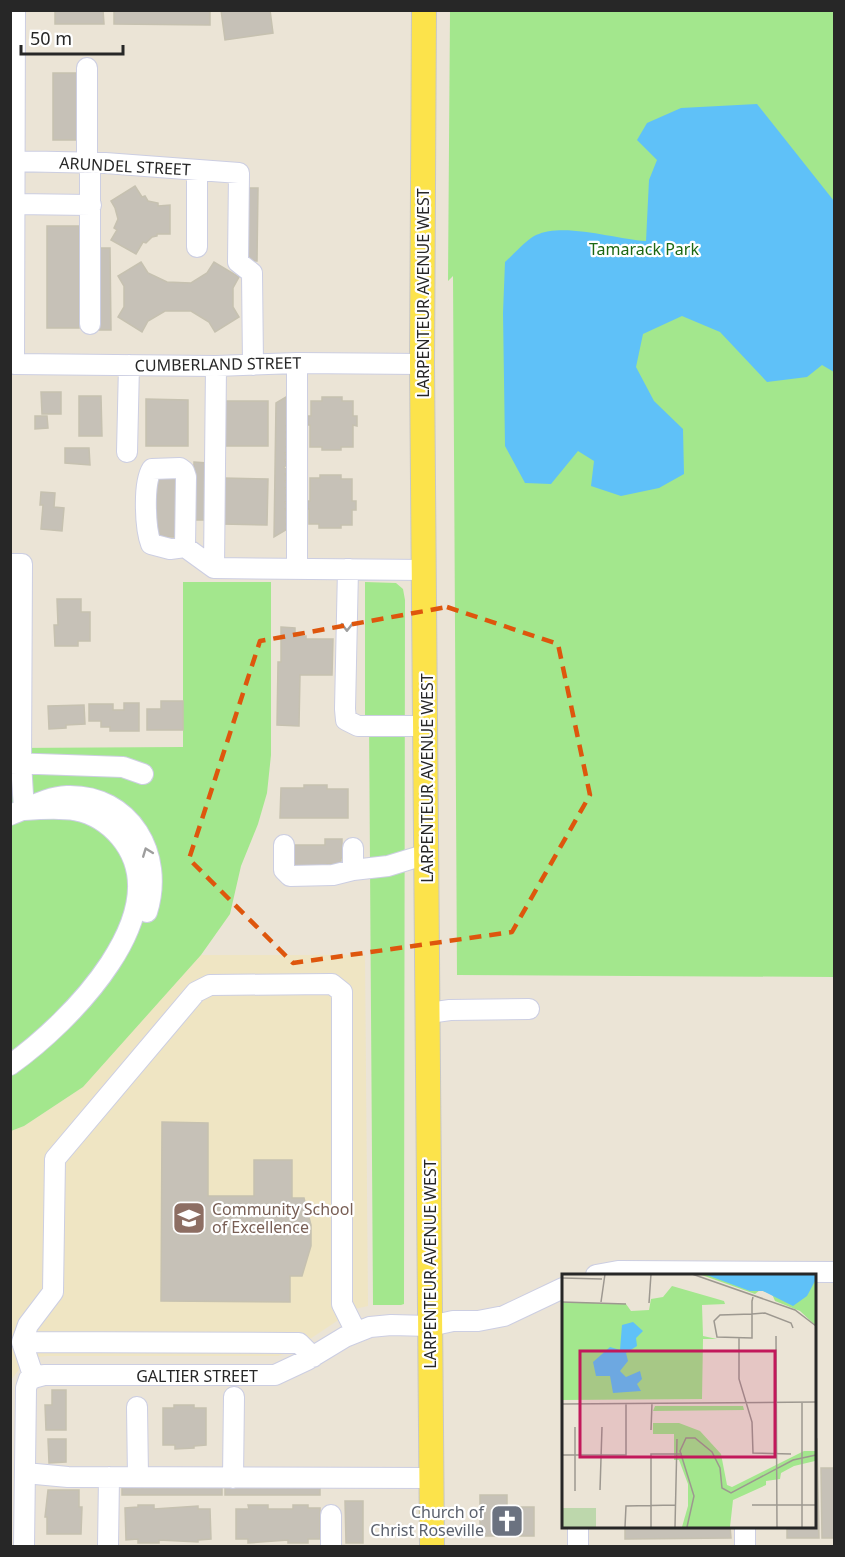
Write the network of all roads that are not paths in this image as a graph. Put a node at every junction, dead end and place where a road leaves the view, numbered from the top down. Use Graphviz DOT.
graph roads {
  1 [pos="15,10"];
  2 [pos="424,10"];
  3 [pos="87,68"];
  4 [pos="13,161"];
  5 [pos="89,162"];
  6 [pos="197,170"];
  7 [pos="15,204"];
  8 [pos="91,205"];
  9 [pos="197,247"];
  10 [pos="90,324"];
  11 [pos="297,363"];
  12 [pos="422,364"];
  13 [pos="129,365"];
  14 [pos="253,365"];
  15 [pos="216,366"];
  16 [pos="128,452"];
  17 [pos="185,547"];
  18 [pos="16,564"];
  19 [pos="214,568"];
  20 [pos="297,568"];
  21 [pos="348,569"];
  22 [pos="425,570"];
  23 [pos="16,658"];
  24 [pos="426,726"];
  25 [pos="16,763"];
  26 [pos="143,774"];
  27 [pos="17,813"];
  28 [pos="284,845"];
  29 [pos="353,848"];
  30 [pos="427,854"];
  31 [pos="353,870"];
  32 [pos="529,1009"];
  33 [pos="429,1013"];
  34 [pos="10,1065"];
  35 [pos="834,1272"];
  36 [pos="602,1274"];
  37 [pos="562,1288"];
  38 [pos="430,1326"];
  39 [pos="356,1332"];
  40 [pos="22,1342"];
  41 [pos="313,1357"];
  42 [pos="32,1379"];
  43 [pos="234,1397"];
  44 [pos="137,1407"];
  45 [pos="18,1441"];
  46 [pos="24,1473"];
  47 [pos="109,1477"];
  48 [pos="138,1477"];
  49 [pos="234,1478"];
  50 [pos="432,1478"];
  51 [pos="331,1515"];
  52 [pos="578,1527"];
  53 [pos="745,1527"];
  54 [pos="24,1546"];
  55 [pos="108,1546"];
  56 [pos="331,1546"];
  57 [pos="432,1546"];
  58 [pos="578,1546"];
  59 [pos="745,1546"];
  1 -- 4 [label="street"];
  2 -- 12 [label="main road, LARPENTEUR AVENUE WEST"];
  3 -- 5 [label="street"];
  4 -- 5 [label="street, ARUNDEL STREET"];
  4 -- 7 [label="street"];
  5 -- 6 [label="street, ARUNDEL STREET"];
  5 -- 8 [label="street"];
  6 -- 9 [label="street"];
  6 -- 14 [label="street, ARUNDEL STREET"];
  7 -- 8 [label="street"];
  7 -- 13 [label="street, CUMBERLAND STREET"];
  8 -- 10 [label="street"];
  11 -- 12 [label="street, CUMBERLAND STREET"];
  11 -- 14 [label="street, CUMBERLAND STREET"];
  11 -- 20 [label="street"];
  12 -- 22 [label="main road, LARPENTEUR AVENUE WEST"];
  13 -- 15 [label="street, CUMBERLAND STREET"];
  13 -- 16 [label="street"];
  14 -- 15 [label="street, CUMBERLAND STREET"];
  15 -- 19 [label="street"];
  17 -- 19 [label="street"];
  18 -- 23 [label="street"];
  19 -- 20 [label="street"];
  20 -- 21 [label="street"];
  21 -- 22 [label="street"];
  21 -- 24 [label="street, one-way"];
  22 -- 24 [label="main road, LARPENTEUR AVENUE WEST"];
  23 -- 25 [label="street"];
  24 -- 30 [label="main road, LARPENTEUR AVENUE WEST"];
  25 -- 26 [label="street"];
  25 -- 27 [label="street"];
  27 -- 34 [label="street"];
  28 -- 31 [label="street"];
  29 -- 31 [label="street"];
  30 -- 31 [label="street"];
  30 -- 33 [label="main road, LARPENTEUR AVENUE WEST"];
  32 -- 33 [label="street"];
  33 -- 38 [label="main road, LARPENTEUR AVENUE WEST"];
  35 -- 36 [label="street"];
  37 -- 38 [label="street, GALTIER STREET"];
  38 -- 39 [label="street, GALTIER STREET"];
  38 -- 50 [label="main road, LARPENTEUR AVENUE WEST"];
  39 -- 40 [label="street"];
  39 -- 41 [label="street, GALTIER STREET"];
  40 -- 41 [label="street"];
  40 -- 42 [label="street"];
  41 -- 42 [label="street, GALTIER STREET"];
  42 -- 45 [label="street"];
  43 -- 49 [label="street"];
  44 -- 48 [label="street"];
  45 -- 46 [label="street"];
  46 -- 47 [label="street"];
  46 -- 54 [label="street"];
  47 -- 48 [label="street"];
  47 -- 55 [label="street"];
  48 -- 49 [label="street"];
  49 -- 50 [label="street"];
  50 -- 57 [label="main road, LARPENTEUR AVENUE WEST"];
  51 -- 56 [label="street"];
  52 -- 58 [label="street"];
  53 -- 59 [label="street"];
}
